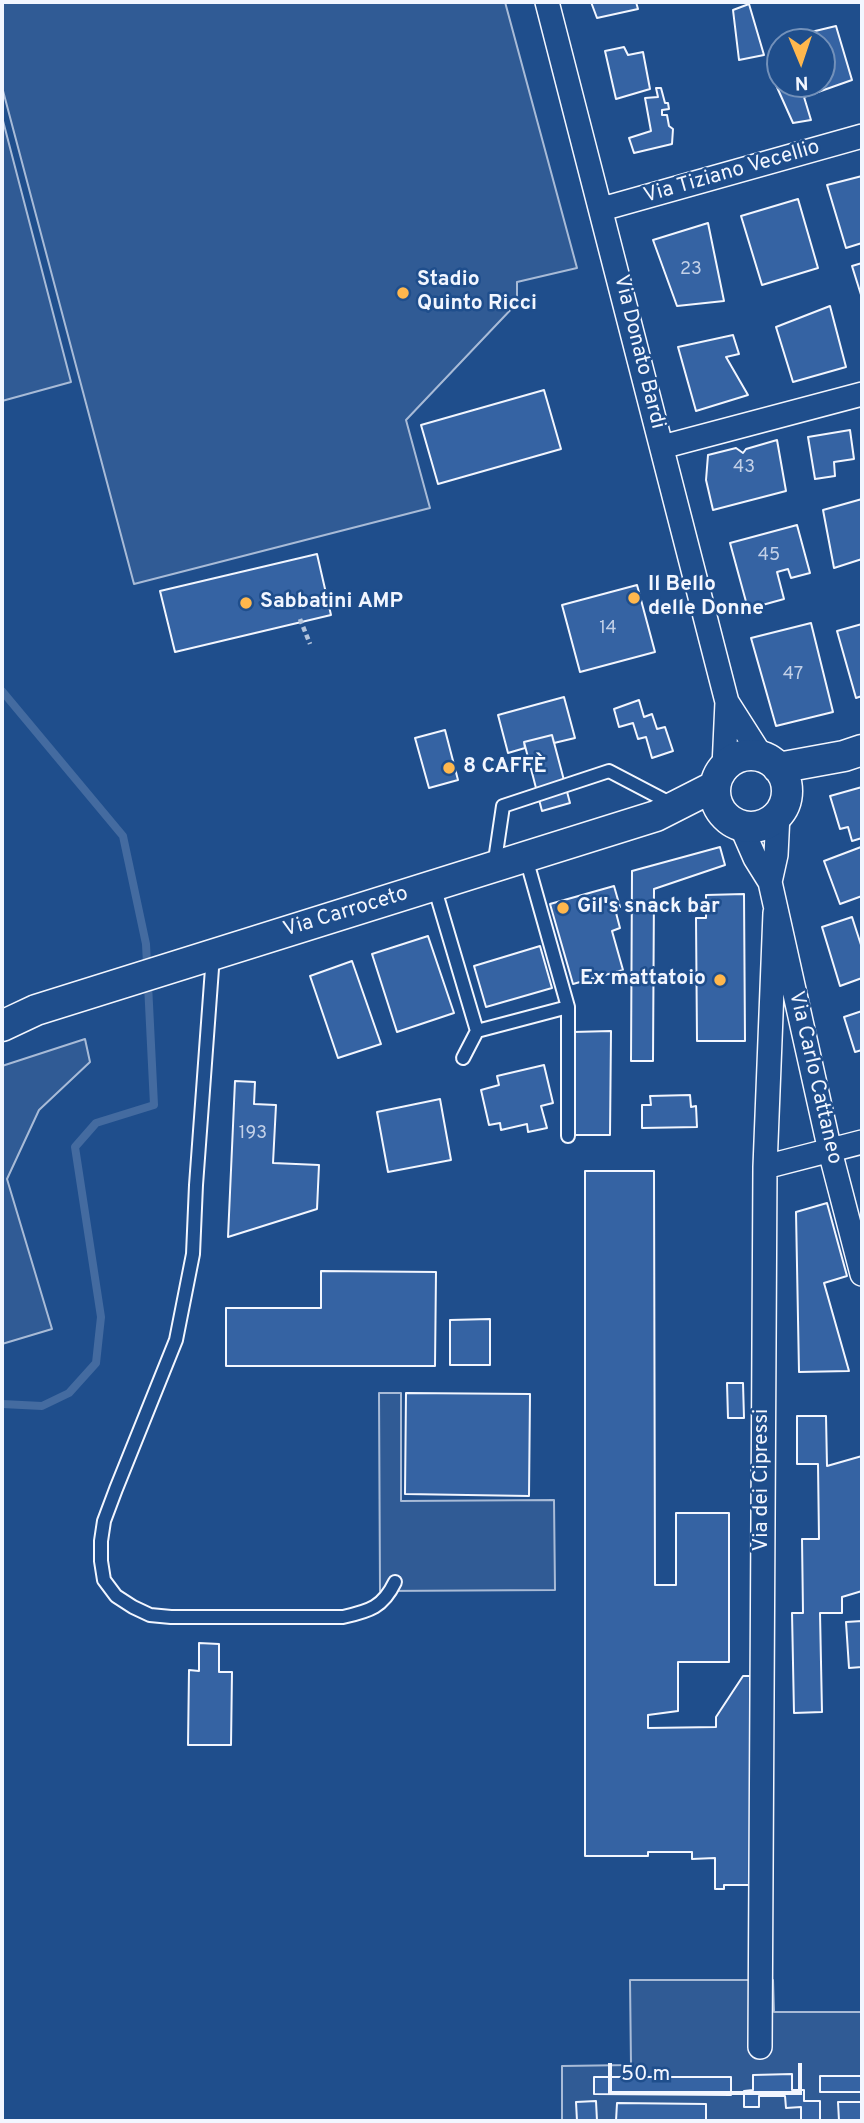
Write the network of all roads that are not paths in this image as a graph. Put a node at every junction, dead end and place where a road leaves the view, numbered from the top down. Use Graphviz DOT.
graph roads {
  1 [pos="547,2"];
  2 [pos="862,136"];
  3 [pos="602,209"];
  4 [pos="862,394"];
  5 [pos="662,447"];
  6 [pos="727,702"];
  7 [pos="853,753"];
  8 [pos="719,776"];
  9 [pos="776,784"];
  10 [pos="665,811"];
  11 [pos="736,824"];
  12 [pos="526,857"];
  13 [pos="494,867"];
  14 [pos="770,882"];
  15 [pos="434,886"];
  16 [pos="775,913"];
  17 [pos="213,955"];
  18 [pos="568,1007"];
  19 [pos="36,1010"];
  20 [pos="2,1013"];
  21 [pos="2,1026"];
  22 [pos="477,1031"];
  23 [pos="463,1058"];
  24 [pos="568,1136"];
  25 [pos="862,1142"];
  26 [pos="830,1151"];
  27 [pos="765,1167"];
  28 [pos="862,1274"];
  29 [pos="395,1582"];
  30 [pos="760,2047"];
  1 -- 3 [label="street, Via Donato Bardi"];
  2 -- 3 [label="street, Via Tiziano Vecellio"];
  3 -- 5 [label="street, Via Donato Bardi"];
  4 -- 5 [label="street"];
  5 -- 6 [label="street, Via Donato Bardi"];
  6 -- 8 [label="street, Via Donato Bardi"];
  6 -- 9 [label="street, Via Donato Bardi"];
  7 -- 9 [label="street"];
  8 -- 9 [label="street"];
  8 -- 10 [label="street, Via Carroceto"];
  8 -- 11 [label="street"];
  9 -- 11 [label="street"];
  9 -- 14 [label="street, Via Carlo Cattaneo"];
  10 -- 11 [label="street, Via Carroceto"];
  10 -- 12 [label="street, Via Carroceto"];
  10 -- 13 [label="lane"];
  11 -- 14 [label="street, Via Carlo Cattaneo"];
  12 -- 13 [label="street, Via Carroceto"];
  12 -- 18 [label="lane"];
  13 -- 15 [label="street, Via Carroceto"];
  14 -- 16 [label="street, Via Carlo Cattaneo"];
  15 -- 17 [label="street, Via Carroceto"];
  15 -- 22 [label="lane"];
  16 -- 26 [label="street, Via Carlo Cattaneo"];
  16 -- 27 [label="street, Via dei Cipressi"];
  17 -- 19 [label="street, Via Carroceto"];
  17 -- 29 [label="lane"];
  18 -- 22 [label="lane"];
  18 -- 24 [label="lane"];
  19 -- 20 [label="street, Via Carroceto"];
  19 -- 21 [label="street, Via Carroceto"];
  22 -- 23 [label="lane"];
  25 -- 26 [label="street"];
  26 -- 27 [label="street"];
  26 -- 28 [label="street, Via Carlo Cattaneo"];
  27 -- 30 [label="street, Via dei Cipressi"];
}
